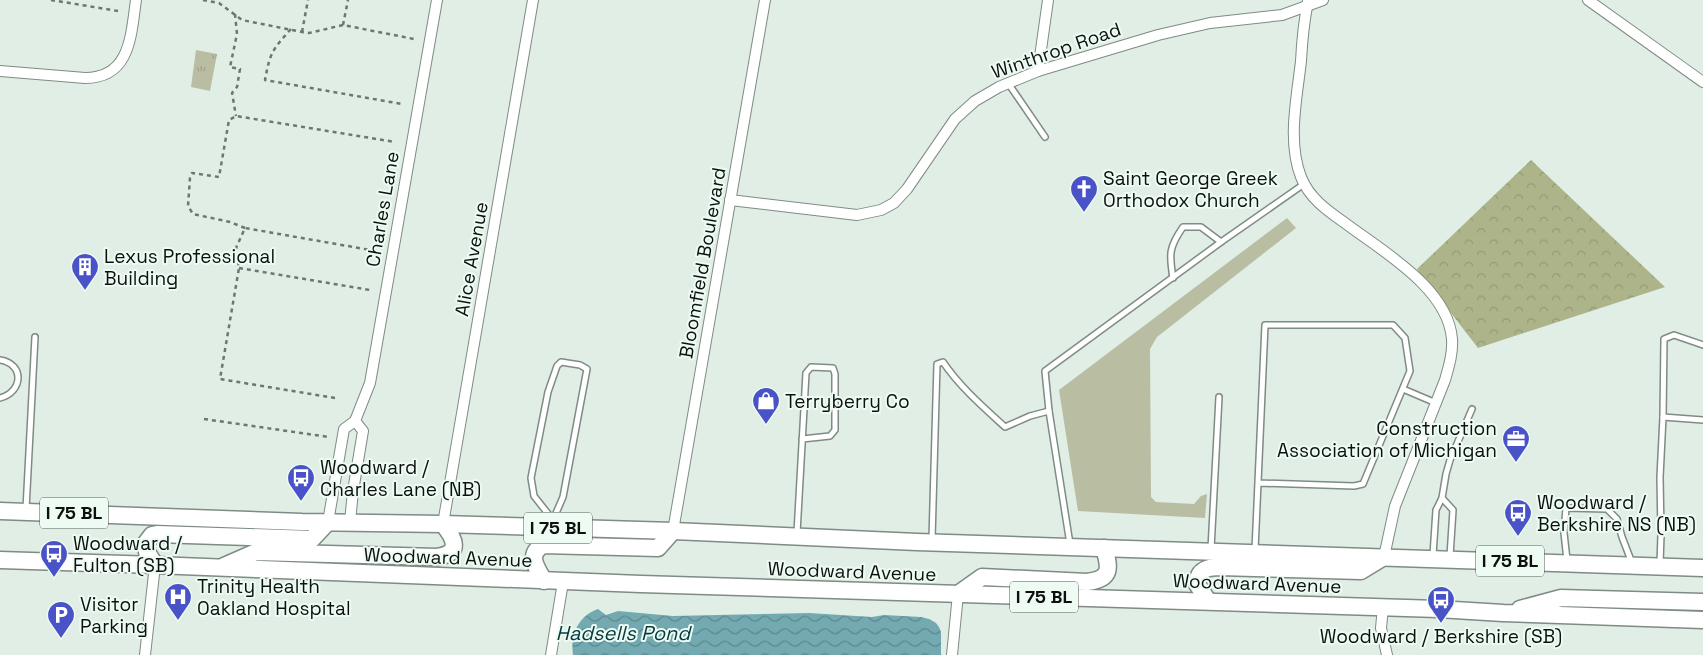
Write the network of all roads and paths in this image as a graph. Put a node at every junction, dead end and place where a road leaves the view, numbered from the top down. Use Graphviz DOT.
graph roads {
  1 [pos="51,0"];
  2 [pos="136,0"];
  3 [pos="203,0"];
  4 [pos="308,0"];
  5 [pos="348,0"];
  6 [pos="437,0"];
  7 [pos="533,0"];
  8 [pos="765,0"];
  9 [pos="1048,0"];
  10 [pos="1323,0"];
  11 [pos="1588,0"];
  12 [pos="220,1"];
  13 [pos="1308,3"];
  14 [pos="118,11"];
  15 [pos="235,14"];
  16 [pos="344,25"];
  17 [pos="291,29"];
  18 [pos="302,32"];
  19 [pos="414,39"];
  20 [pos="1038,71"];
  21 [pos="0,72"];
  22 [pos="1703,82"];
  23 [pos="1008,83"];
  24 [pos="402,104"];
  25 [pos="236,116"];
  26 [pos="1044,137"];
  27 [pos="395,142"];
  28 [pos="1305,184"];
  29 [pos="730,200"];
  30 [pos="245,228"];
  31 [pos="1221,242"];
  32 [pos="376,251"];
  33 [pos="238,268"];
  34 [pos="1173,278"];
  35 [pos="370,290"];
  36 [pos="36,337"];
  37 [pos="1703,345"];
  38 [pos="0,360"];
  39 [pos="1403,388"];
  40 [pos="1219,397"];
  41 [pos="0,398"];
  42 [pos="335,398"];
  43 [pos="1436,402"];
  44 [pos="1472,409"];
  45 [pos="1049,411"];
  46 [pos="1663,417"];
  47 [pos="204,419"];
  48 [pos="1703,420"];
  49 [pos="355,421"];
  50 [pos="329,437"];
  51 [pos="802,439"];
  52 [pos="1259,483"];
  53 [pos="1442,498"];
  54 [pos="0,511"];
  55 [pos="26,512"];
  56 [pos="328,522"];
  57 [pos="350,522"];
  58 [pos="443,524"];
  59 [pos="552,524"];
  60 [pos="673,531"];
  61 [pos="797,536"];
  62 [pos="932,542"];
  63 [pos="552,545"];
  64 [pos="1070,547"];
  65 [pos="1104,548"];
  66 [pos="1384,557"];
  67 [pos="1432,558"];
  68 [pos="1211,559"];
  69 [pos="1450,559"];
  70 [pos="0,560"];
  71 [pos="1255,560"];
  72 [pos="1567,563"];
  73 [pos="155,565"];
  74 [pos="1633,566"];
  75 [pos="1659,566"];
  76 [pos="220,568"];
  77 [pos="1703,568"];
  78 [pos="544,581"];
  79 [pos="563,582"];
  80 [pos="958,594"];
  81 [pos="1208,601"];
  82 [pos="1703,602"];
  83 [pos="1383,607"];
  84 [pos="1503,613"];
  85 [pos="1703,620"];
  86 [pos="145,655"];
  87 [pos="551,655"];
  88 [pos="952,655"];
  89 [pos="1387,655"];
  1 -- 14 [label="path"];
  2 -- 21 [label="street"];
  3 -- 12 [label="path"];
  4 -- 18 [label="path"];
  5 -- 16 [label="path"];
  6 -- 49 [label="street, Charles Lane"];
  7 -- 58 [label="street, Alice Avenue"];
  8 -- 29 [label="street, Bloomfield Boulevard"];
  9 -- 20 [label="street"];
  10 -- 13 [label="street, Winthrop Road"];
  11 -- 22 [label="street"];
  12 -- 15 [label="path"];
  13 -- 20 [label="street, Winthrop Road"];
  13 -- 28 [label="street"];
  15 -- 17 [label="path"];
  15 -- 25 [label="path"];
  16 -- 18 [label="path"];
  16 -- 19 [label="path"];
  17 -- 18 [label="path"];
  17 -- 24 [label="path"];
  20 -- 23 [label="street, Winthrop Road"];
  23 -- 26 [label="lane"];
  23 -- 29 [label="street, Winthrop Road"];
  25 -- 27 [label="path"];
  25 -- 30 [label="path"];
  28 -- 31 [label="lane"];
  28 -- 43 [label="street"];
  29 -- 60 [label="street, Bloomfield Boulevard"];
  30 -- 32 [label="path"];
  30 -- 33 [label="path"];
  31 -- 34 [label="lane"];
  31 -- 34 [label="lane"];
  33 -- 35 [label="path"];
  33 -- 42 [label="path"];
  34 -- 45 [label="lane"];
  36 -- 55 [label="lane"];
  37 -- 46 [label="lane"];
  38 -- 41 [label="lane"];
  39 -- 43 [label="lane"];
  39 -- 52 [label="lane"];
  39 -- 52 [label="lane"];
  40 -- 68 [label="lane"];
  43 -- 66 [label="street"];
  44 -- 53 [label="lane"];
  45 -- 62 [label="lane"];
  45 -- 64 [label="lane"];
  46 -- 48 [label="lane"];
  46 -- 75 [label="lane"];
  47 -- 50 [label="path"];
  49 -- 56 [label="street, Charles Lane"];
  49 -- 57 [label="street"];
  51 -- 51 [label="lane"];
  51 -- 61 [label="lane"];
  52 -- 71 [label="lane"];
  53 -- 67 [label="lane"];
  53 -- 69 [label="lane"];
  54 -- 55 [label="main road, Woodward Avenue / I 75 BL"];
  55 -- 56 [label="main road, Woodward Avenue / I 75 BL"];
  56 -- 57 [label="main road, Woodward Avenue / I 75 BL"];
  56 -- 73 [label="main road"];
  57 -- 58 [label="main road, Woodward Avenue / I 75 BL"];
  58 -- 59 [label="main road, Woodward Avenue / I 75 BL"];
  58 -- 76 [label="main road"];
  59 -- 59 [label="lane"];
  59 -- 60 [label="main road, Woodward Avenue / I 75 BL"];
  59 -- 63 [label="lane"];
  60 -- 61 [label="main road, Woodward Avenue / I 75 BL"];
  60 -- 63 [label="main road"];
  61 -- 62 [label="main road, Woodward Avenue / I 75 BL"];
  62 -- 64 [label="main road, Woodward Avenue / I 75 BL"];
  63 -- 78 [label="main road"];
  64 -- 65 [label="main road, Woodward Avenue / I 75 BL"];
  65 -- 68 [label="main road, Woodward Avenue / I 75 BL"];
  65 -- 80 [label="main road"];
  66 -- 67 [label="main road, Woodward Avenue / I 75 BL"];
  66 -- 71 [label="main road, Woodward Avenue / I 75 BL"];
  67 -- 69 [label="main road, Woodward Avenue / I 75 BL"];
  68 -- 71 [label="main road, Woodward Avenue"];
  68 -- 81 [label="main road"];
  69 -- 72 [label="main road, Woodward Avenue / I 75 BL"];
  70 -- 73 [label="main road, Woodward Avenue / I 75 BL"];
  72 -- 74 [label="main road, Woodward Avenue / I 75 BL"];
  72 -- 74 [label="lane"];
  73 -- 76 [label="main road, Woodward Avenue / I 75 BL"];
  73 -- 86 [label="street"];
  74 -- 75 [label="main road, Woodward Avenue / I 75 BL"];
  75 -- 77 [label="main road, Woodward Avenue / I 75 BL"];
  76 -- 78 [label="main road, Woodward Avenue / I 75 BL"];
  78 -- 79 [label="main road, Woodward Avenue / I 75 BL"];
  79 -- 80 [label="main road, Woodward Avenue / I 75 BL"];
  79 -- 87 [label="street"];
  80 -- 81 [label="main road, Woodward Avenue / I 75 BL"];
  80 -- 88 [label="street"];
  81 -- 83 [label="main road, Woodward Avenue / I 75 BL"];
  82 -- 84 [label="main road"];
  83 -- 84 [label="main road, Woodward Avenue / I 75 BL"];
  83 -- 89 [label="street"];
  84 -- 85 [label="main road, Woodward Avenue / I 75 BL"];
}
